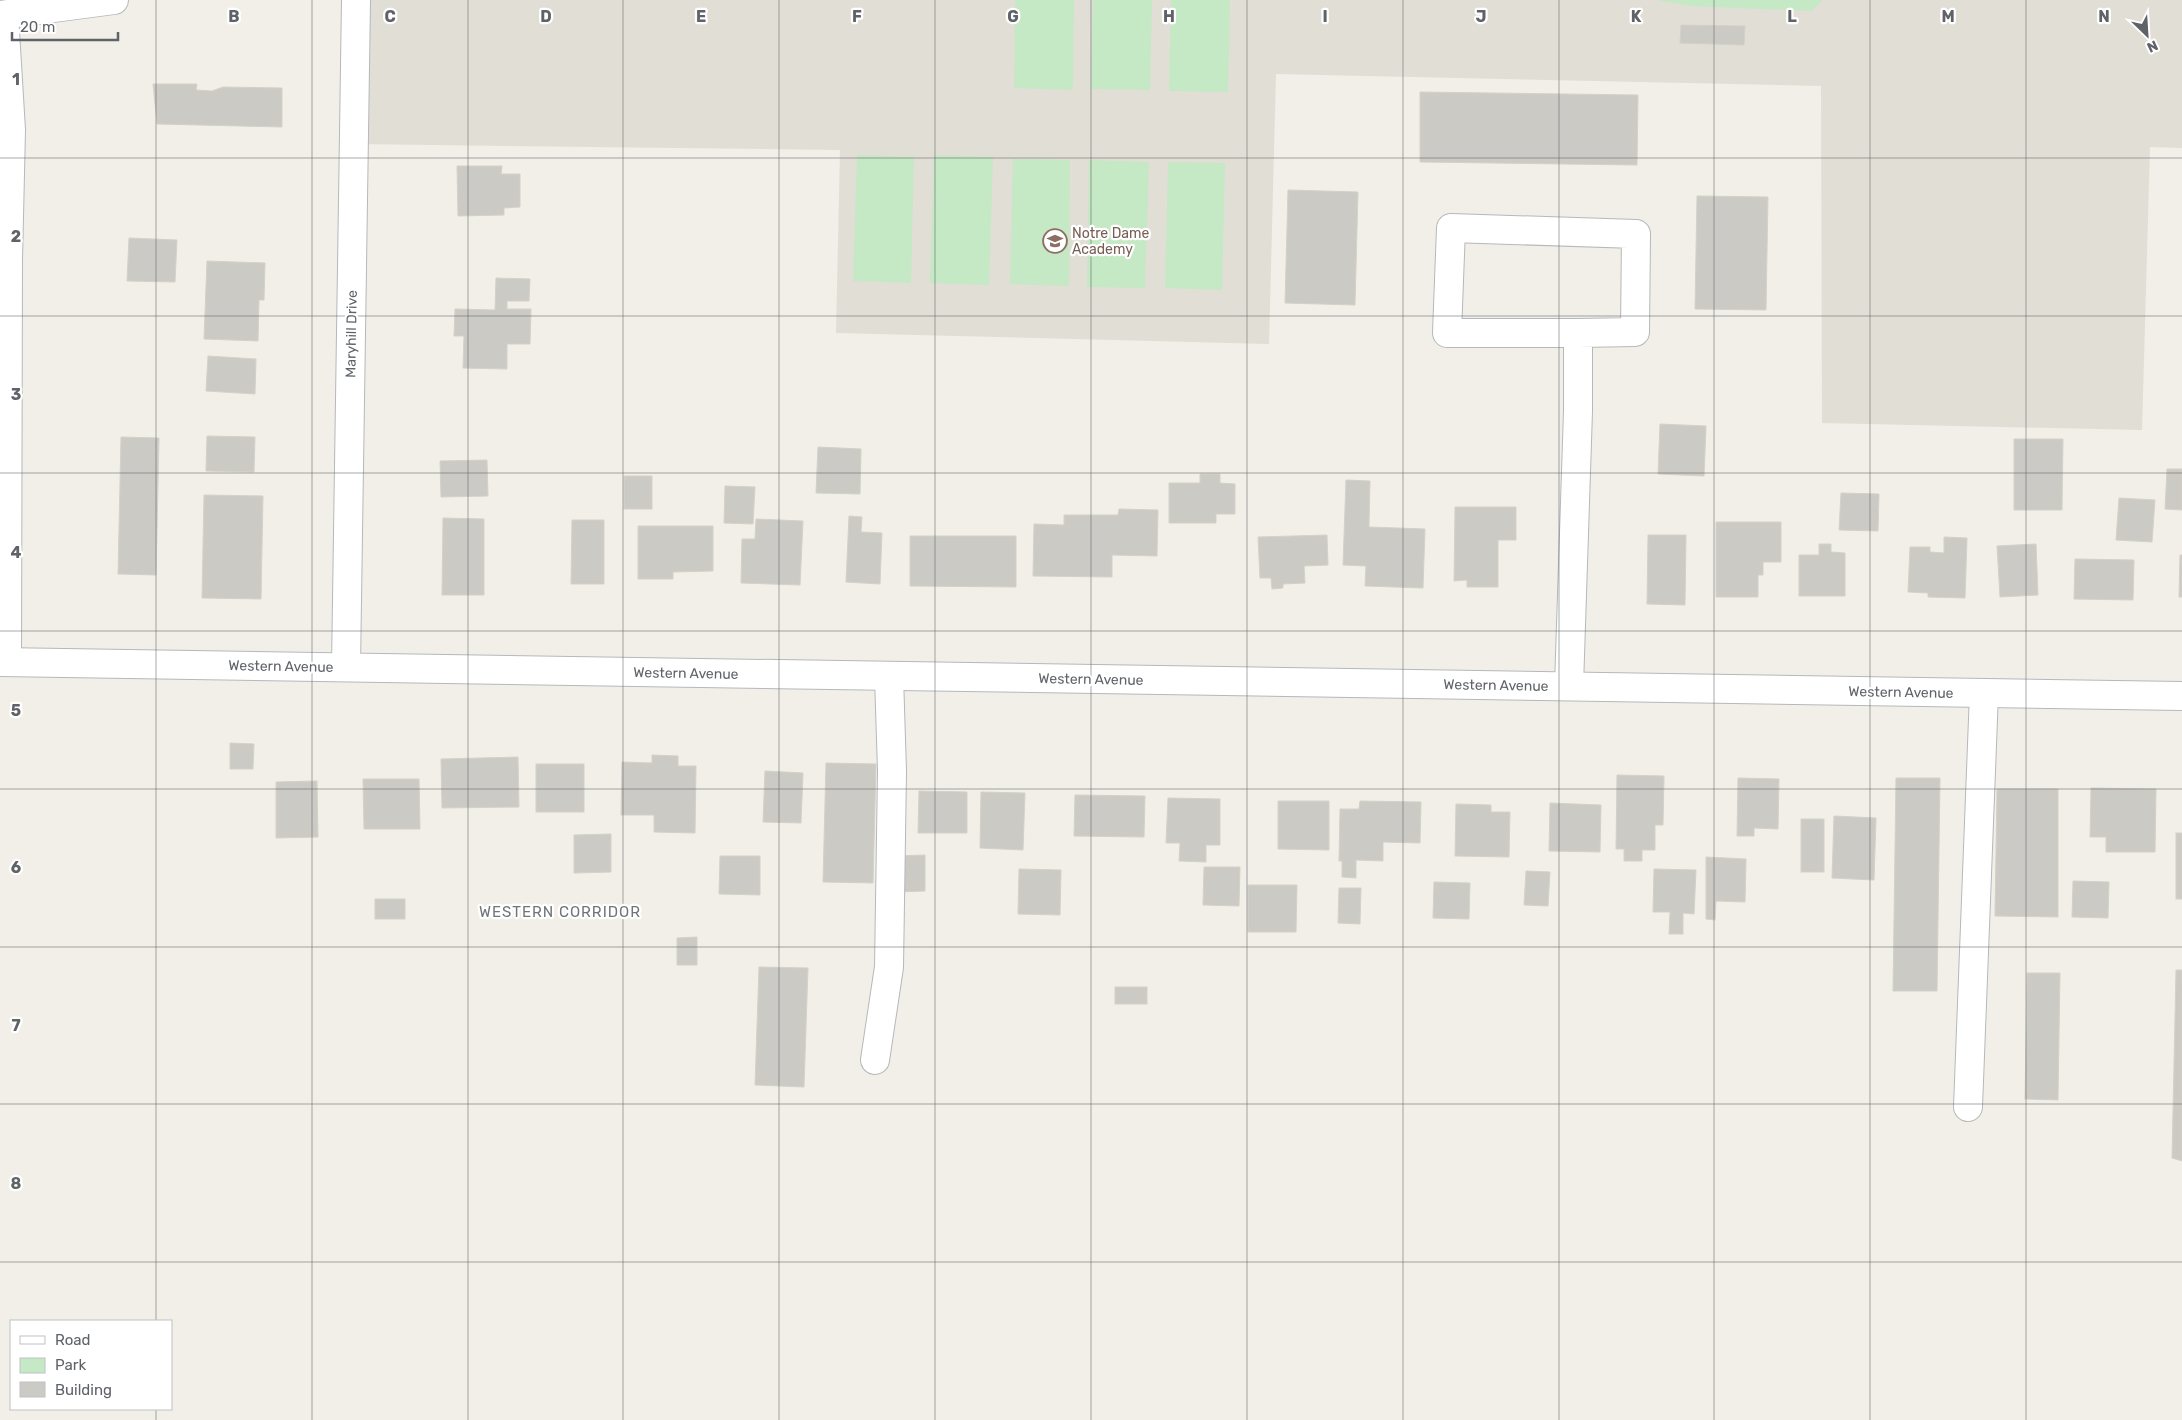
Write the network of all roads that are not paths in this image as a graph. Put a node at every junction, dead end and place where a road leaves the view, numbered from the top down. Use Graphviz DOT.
graph roads {
  1 [pos="114,0"];
  2 [pos="356,0"];
  3 [pos="2,15"];
  4 [pos="1578,333"];
  5 [pos="3,662"];
  6 [pos="346,667"];
  7 [pos="889,676"];
  8 [pos="1569,686"];
  9 [pos="1984,693"];
  10 [pos="2182,696"];
  11 [pos="875,1060"];
  12 [pos="1968,1106"];
  1 -- 3 [label="street"];
  2 -- 6 [label="street, Maryhill Drive"];
  3 -- 5 [label="street"];
  4 -- 4 [label="street"];
  4 -- 8 [label="street"];
  5 -- 6 [label="street, Western Avenue"];
  6 -- 7 [label="street, Western Avenue"];
  7 -- 8 [label="street, Western Avenue"];
  7 -- 11 [label="street"];
  8 -- 9 [label="street, Western Avenue"];
  9 -- 10 [label="street, Western Avenue"];
  9 -- 12 [label="street"];
}
